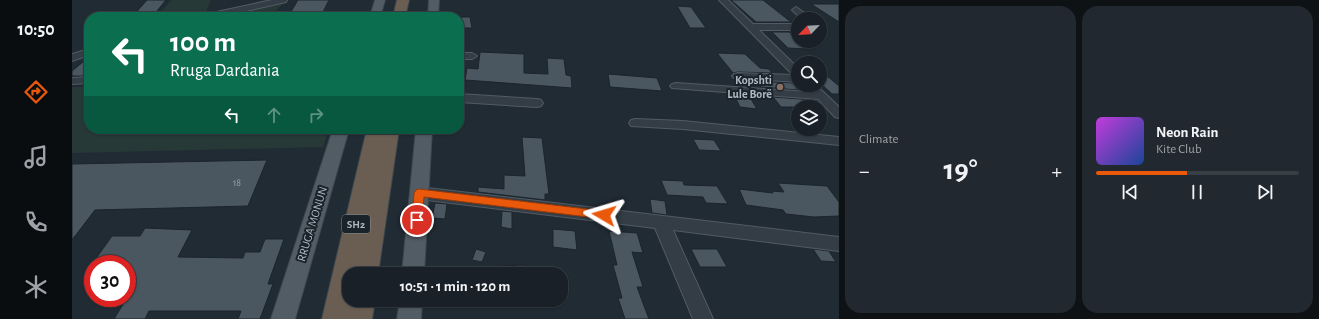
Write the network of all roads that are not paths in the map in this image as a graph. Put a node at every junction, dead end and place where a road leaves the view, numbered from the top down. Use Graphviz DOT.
graph roads {
  1 [pos="283,0"];
  2 [pos="380,0"];
  3 [pos="403,0"];
  4 [pos="412,0"];
  5 [pos="434,0"];
  6 [pos="723,0"];
  7 [pos="796,10"];
  8 [pos="240,12"];
  9 [pos="376,12"];
  10 [pos="400,12"];
  11 [pos="410,12"];
  12 [pos="433,12"];
  13 [pos="799,12"];
  14 [pos="791,26"];
  15 [pos="750,27"];
  16 [pos="84,54"];
  17 [pos="464,56"];
  18 [pos="472,56"];
  19 [pos="72,58"];
  20 [pos="791,67"];
  21 [pos="738,76"];
  22 [pos="791,79"];
  23 [pos="84,80"];
  24 [pos="72,81"];
  25 [pos="676,86"];
  26 [pos="817,92"];
  27 [pos="821,96"];
  28 [pos="464,98"];
  29 [pos="537,102"];
  30 [pos="839,114"];
  31 [pos="635,123"];
  32 [pos="339,134"];
  33 [pos="375,134"];
  34 [pos="389,134"];
  35 [pos="424,134"];
  36 [pos="839,141"];
  37 [pos="419,193"];
  38 [pos="661,222"];
  39 [pos="839,244"];
  40 [pos="366,267"];
  41 [pos="414,267"];
  42 [pos="360,307"];
  43 [pos="410,307"];
  44 [pos="283,319"];
  45 [pos="336,319"];
  46 [pos="358,319"];
  47 [pos="409,319"];
  48 [pos="703,319"];
  1 -- 8 [label="street"];
  2 -- 9 [label="main road"];
  3 -- 10 [label="highway"];
  4 -- 11 [label="highway"];
  5 -- 12 [label="main road"];
  6 -- 15 [label="street"];
  7 -- 13 [label="street"];
  14 -- 15 [label="street"];
  15 -- 20 [label="street"];
  16 -- 19 [label="street"];
  17 -- 18 [label="street"];
  21 -- 22 [label="street"];
  23 -- 24 [label="street"];
  25 -- 27 [label="street"];
  26 -- 27 [label="street"];
  27 -- 30 [label="street"];
  28 -- 29 [label="street"];
  31 -- 36 [label="street"];
  32 -- 44 [label="main road, RRUGA MONUN"];
  33 -- 45 [label="highway, SH2"];
  34 -- 40 [label="highway, SH2"];
  35 -- 37 [label="main road"];
  37 -- 38 [label="street"];
  37 -- 41 [label="main road"];
  38 -- 39 [label="street"];
  38 -- 48 [label="street"];
  42 -- 46 [label="highway"];
  43 -- 47 [label="main road"];
}
